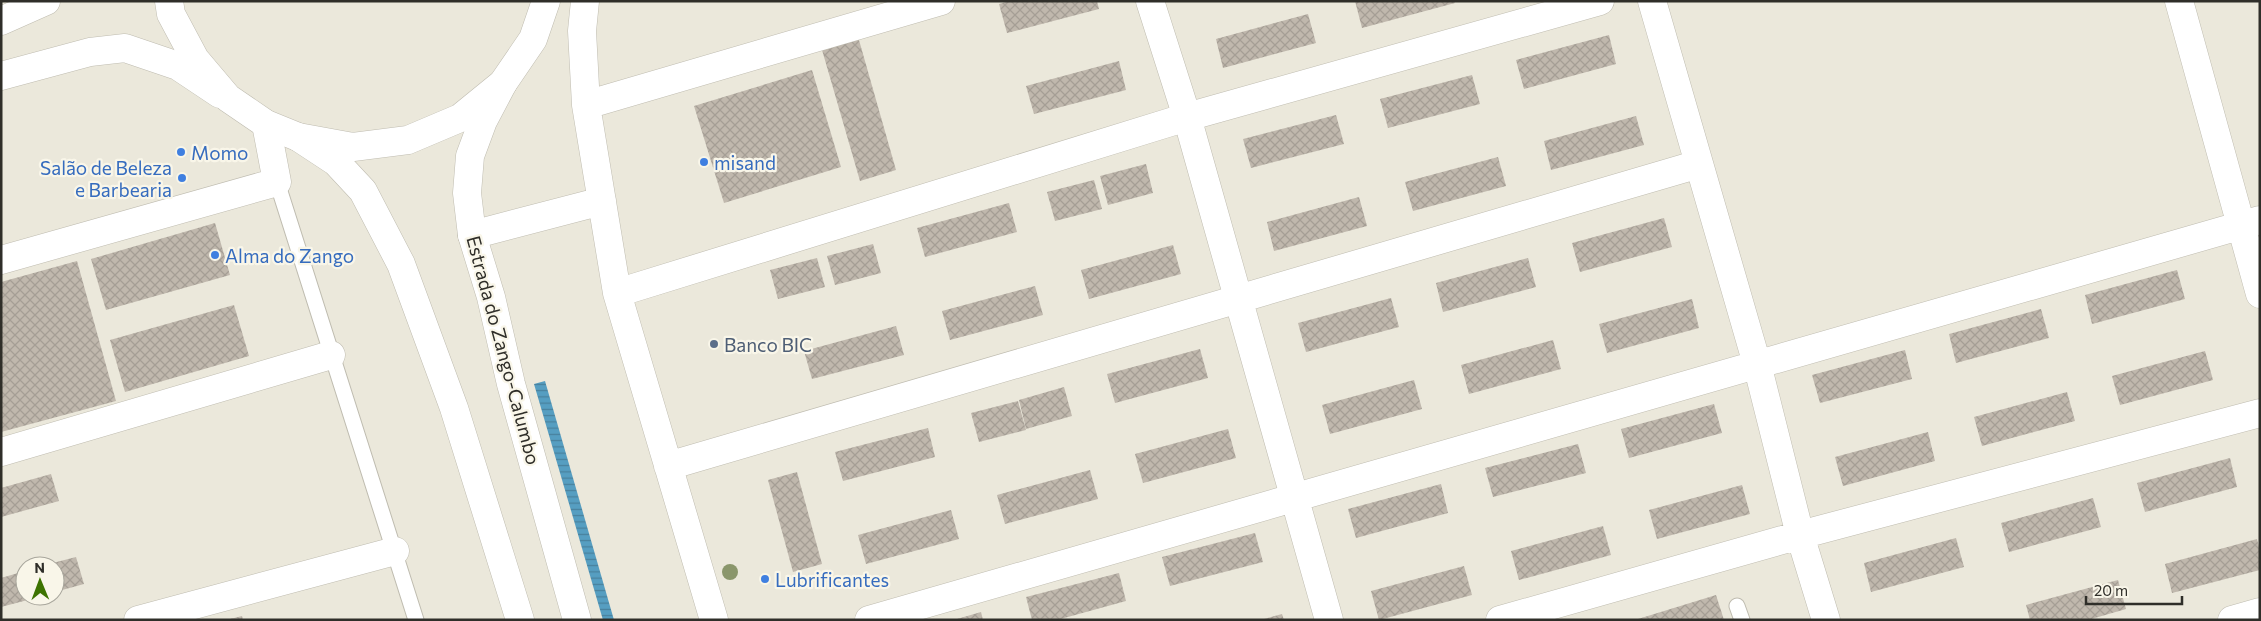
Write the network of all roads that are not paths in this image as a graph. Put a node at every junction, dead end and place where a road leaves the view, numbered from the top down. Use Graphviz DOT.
graph roads {
  1 [pos="46,1"];
  2 [pos="169,1"];
  3 [pos="546,1"];
  4 [pos="558,1"];
  5 [pos="585,1"];
  6 [pos="941,1"];
  7 [pos="1150,1"];
  8 [pos="1600,1"];
  9 [pos="1652,1"];
  10 [pos="2179,1"];
  11 [pos="8,19"];
  12 [pos="533,39"];
  13 [pos="1,76"];
  14 [pos="503,82"];
  15 [pos="228,98"];
  16 [pos="586,105"];
  17 [pos="1187,117"];
  18 [pos="266,124"];
  19 [pos="298,137"];
  20 [pos="1699,164"];
  21 [pos="277,182"];
  22 [pos="602,202"];
  23 [pos="2250,223"];
  24 [pos="472,235"];
  25 [pos="1,260"];
  26 [pos="617,293"];
  27 [pos="2260,294"];
  28 [pos="1238,299"];
  29 [pos="331,356"];
  30 [pos="1757,364"];
  31 [pos="2260,413"];
  32 [pos="1,452"];
  33 [pos="668,466"];
  34 [pos="1294,498"];
  35 [pos="1800,535"];
  36 [pos="395,551"];
  37 [pos="2260,612"];
  38 [pos="138,620"];
  39 [pos="416,620"];
  40 [pos="520,620"];
  41 [pos="577,620"];
  42 [pos="714,620"];
  43 [pos="869,620"];
  44 [pos="1329,620"];
  45 [pos="1500,620"];
  46 [pos="1826,620"];
  47 [pos="2232,620"];
  1 -- 11 [label="street"];
  2 -- 15 [label="street"];
  3 -- 12 [label="street"];
  4 -- 12 [label="street"];
  5 -- 16 [label="street"];
  6 -- 16 [label="street"];
  7 -- 17 [label="street"];
  8 -- 17 [label="street"];
  9 -- 20 [label="street"];
  10 -- 23 [label="street"];
  12 -- 14 [label="street"];
  13 -- 15 [label="street"];
  14 -- 19 [label="street"];
  14 -- 24 [label="street, Estrada do Zango-Calumbo"];
  15 -- 18 [label="street"];
  16 -- 22 [label="street"];
  17 -- 26 [label="street"];
  17 -- 28 [label="street"];
  18 -- 19 [label="street"];
  18 -- 21 [label="street"];
  19 -- 40 [label="street"];
  20 -- 28 [label="street"];
  20 -- 30 [label="street"];
  21 -- 25 [label="street"];
  21 -- 29 [label="lane"];
  22 -- 24 [label="street"];
  22 -- 26 [label="street"];
  23 -- 27 [label="street"];
  23 -- 30 [label="street"];
  24 -- 41 [label="street, Estrada do Zango-Calumbo"];
  26 -- 33 [label="street"];
  28 -- 33 [label="street"];
  28 -- 34 [label="street"];
  29 -- 32 [label="street"];
  29 -- 36 [label="lane"];
  30 -- 34 [label="street"];
  30 -- 35 [label="street"];
  31 -- 35 [label="street"];
  33 -- 42 [label="street"];
  34 -- 43 [label="street"];
  34 -- 44 [label="street"];
  35 -- 45 [label="street"];
  35 -- 46 [label="street"];
  36 -- 38 [label="street"];
  36 -- 39 [label="lane"];
  37 -- 47 [label="street"];
}
